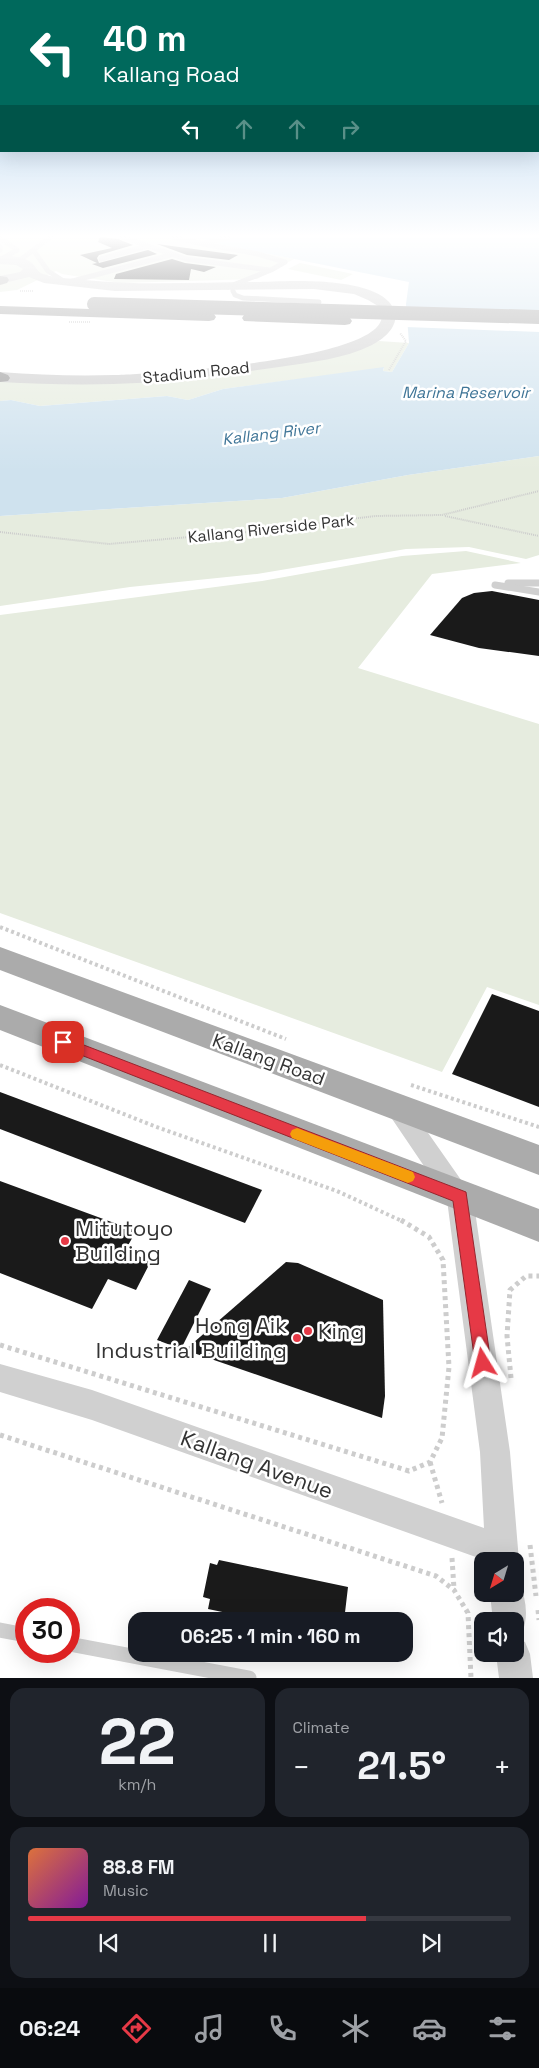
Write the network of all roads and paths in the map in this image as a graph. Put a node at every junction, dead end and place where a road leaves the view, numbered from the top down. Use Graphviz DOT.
graph roads {
  1 [pos="28,315"];
  2 [pos="154,315"];
  3 [pos="389,315"];
  4 [pos="481,315"];
  5 [pos="539,317"];
  6 [pos="0,318"];
  7 [pos="539,326"];
  8 [pos="400,333"];
  9 [pos="389,370"];
  10 [pos="1,375"];
  11 [pos="539,491"];
  12 [pos="442,515"];
  13 [pos="0,532"];
  14 [pos="539,536"];
  15 [pos="539,583"];
  16 [pos="539,592"];
  17 [pos="0,927"];
  18 [pos="0,958"];
  19 [pos="0,1017"];
  20 [pos="288,1040"];
  21 [pos="0,1066"];
  22 [pos="402,1096"];
  23 [pos="539,1127"];
  24 [pos="539,1160"];
  25 [pos="460,1197"];
  26 [pos="539,1226"];
  27 [pos="539,1276"];
  28 [pos="0,1345"];
  29 [pos="0,1378"];
  30 [pos="512,1384"];
  31 [pos="0,1436"];
  32 [pos="512,1551"];
  33 [pos="539,1620"];
  34 [pos="0,1630"];
  35 [pos="15,1633"];
  36 [pos="80,1646"];
  37 [pos="514,1662"];
  38 [pos="249,1678"];
  39 [pos="471,1678"];
  40 [pos="516,1678"];
  1 -- 6 [label="highway"];
  2 -- 7 [label="highway"];
  3 -- 10 [label="street, Stadium Road"];
  4 -- 5 [label="highway, bridge"];
  8 -- 9 [label="path"];
  11 -- 12 [label="path, Kallang Riverside Park"];
  12 -- 13 [label="path, Kallang Riverside Park"];
  12 -- 14 [label="path"];
  15 -- 16 [label="lane"];
  17 -- 20 [label="path"];
  18 -- 22 [label="main road, Kallang Road"];
  19 -- 25 [label="main road"];
  21 -- 28 [label="path"];
  22 -- 23 [label="path"];
  22 -- 24 [label="main road, Kallang Road"];
  22 -- 25 [label="street"];
  25 -- 26 [label="main road"];
  25 -- 32 [label="street"];
  27 -- 30 [label="path"];
  29 -- 32 [label="street, Kallang Avenue"];
  31 -- 39 [label="path"];
  32 -- 33 [label="path"];
  34 -- 35 [label="lane"];
  36 -- 38 [label="lane"];
  37 -- 40 [label="street"];
}
